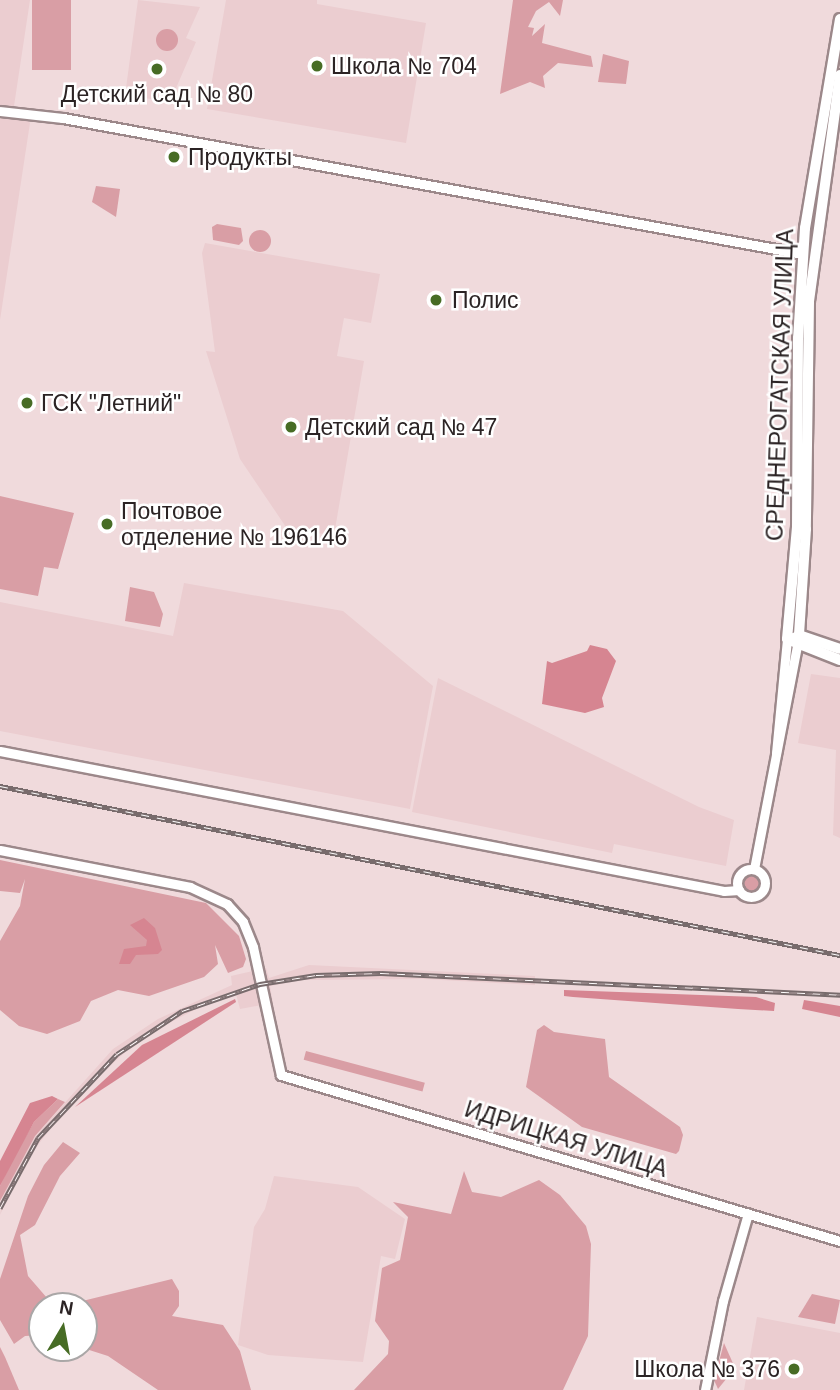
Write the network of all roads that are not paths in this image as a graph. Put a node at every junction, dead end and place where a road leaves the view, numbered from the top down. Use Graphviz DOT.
graph roads {
  1 [pos="840,19"];
  2 [pos="840,75"];
  3 [pos="0,111"];
  4 [pos="803,254"];
  5 [pos="787,639"];
  6 [pos="799,641"];
  7 [pos="840,649"];
  8 [pos="840,660"];
  9 [pos="0,751"];
  10 [pos="776,753"];
  11 [pos="0,850"];
  12 [pos="754,869"];
  13 [pos="739,890"];
  14 [pos="748,1213"];
  15 [pos="840,1241"];
  16 [pos="705,1390"];
  1 -- 4 [label="street, СРЕДНЕРОГАТСКАЯ УЛИЦА"];
  2 -- 6 [label="street, СРЕДНЕРОГАТСКАЯ УЛИЦА"];
  3 -- 4 [label="street"];
  4 -- 5 [label="street, СРЕДНЕРОГАТСКАЯ УЛИЦА"];
  5 -- 6 [label="street"];
  5 -- 10 [label="street, СРЕДНЕРОГАТСКАЯ УЛИЦА"];
  6 -- 7 [label="street"];
  6 -- 8 [label="street"];
  6 -- 10 [label="street, СРЕДНЕРОГАТСКАЯ УЛИЦА"];
  9 -- 13 [label="street"];
  10 -- 12 [label="street, СРЕДНЕРОГАТСКАЯ УЛИЦА"];
  11 -- 14 [label="street, ИДРИЦКАЯ УЛИЦА"];
  12 -- 13 [label="street, СРЕДНЕРОГАТСКАЯ УЛИЦА"];
  12 -- 13 [label="street, СРЕДНЕРОГАТСКАЯ УЛИЦА"];
  14 -- 15 [label="street, ИДРИЦКАЯ УЛИЦА"];
  14 -- 16 [label="street"];
}
